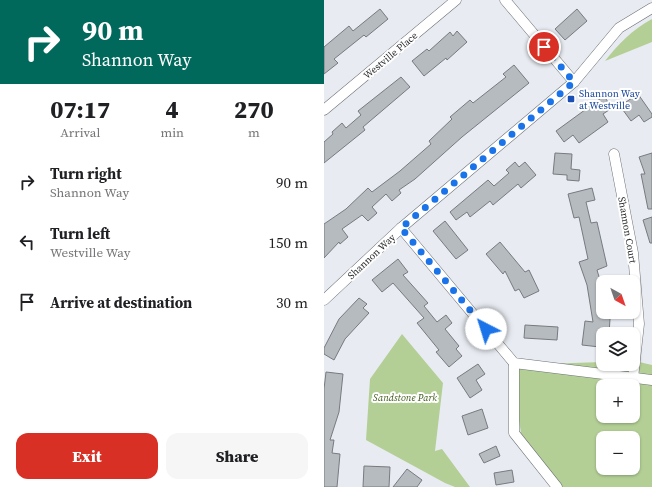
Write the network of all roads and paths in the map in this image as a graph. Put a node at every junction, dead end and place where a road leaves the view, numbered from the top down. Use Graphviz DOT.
graph roads {
  1 [pos="456,0"];
  2 [pos="505,0"];
  3 [pos="652,8"];
  4 [pos="574,82"];
  5 [pos="324,110"];
  6 [pos="614,154"];
  7 [pos="401,228"];
  8 [pos="324,300"];
  9 [pos="514,363"];
  10 [pos="633,378"];
  11 [pos="652,380"];
  12 [pos="557,487"];
  1 -- 5 [label="street, Westville Place"];
  2 -- 4 [label="street"];
  3 -- 4 [label="street, Shannon Way"];
  4 -- 7 [label="street, Shannon Way"];
  6 -- 10 [label="street, Shannon Court"];
  7 -- 8 [label="street, Shannon Way"];
  7 -- 9 [label="street"];
  9 -- 10 [label="street"];
  9 -- 12 [label="street"];
  10 -- 11 [label="street"];
}
